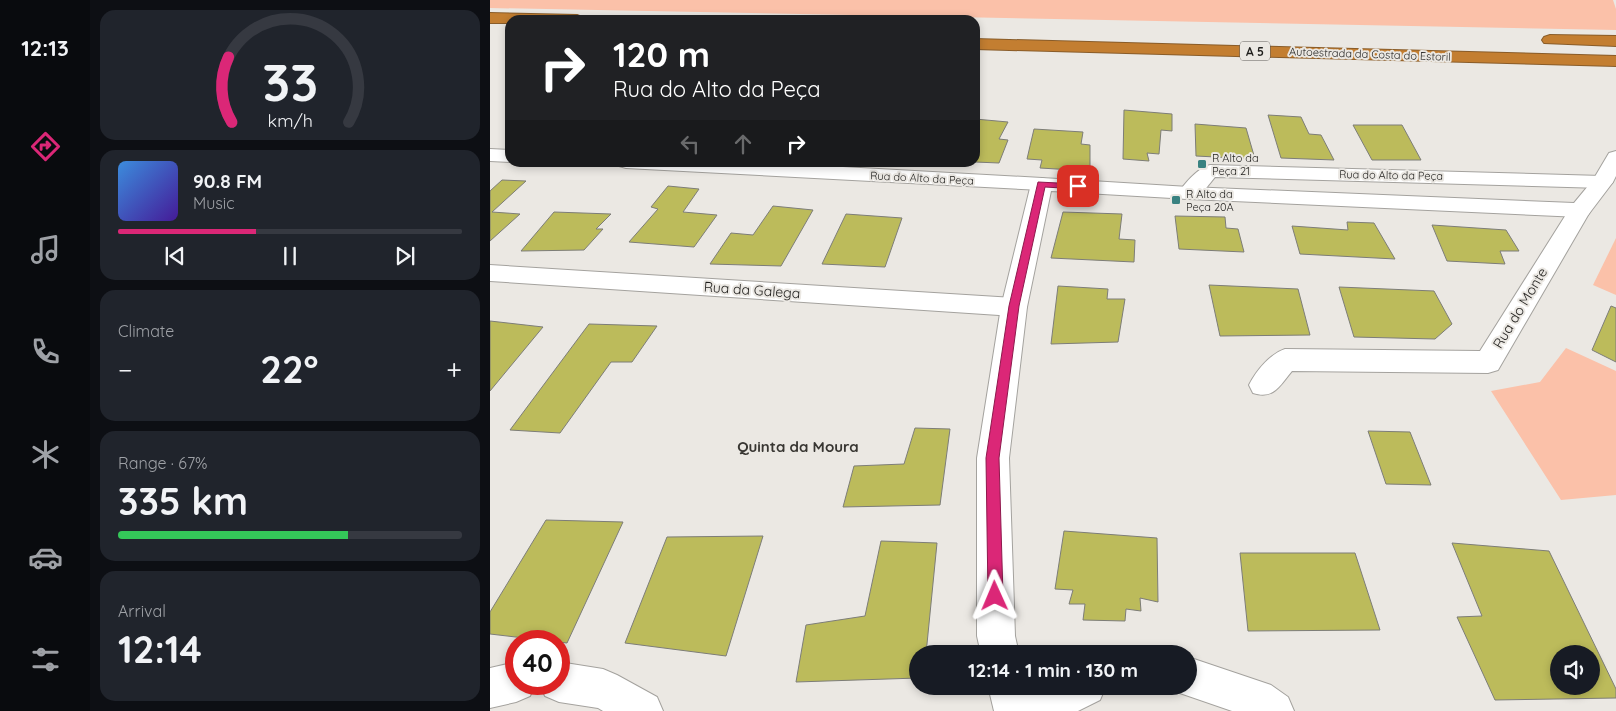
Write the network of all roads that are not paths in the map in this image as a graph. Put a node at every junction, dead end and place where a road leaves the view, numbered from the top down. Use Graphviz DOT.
graph roads {
  1 [pos="490,18"];
  2 [pos="505,18"];
  3 [pos="1539,40"];
  4 [pos="1616,41"];
  5 [pos="980,44"];
  6 [pos="1616,61"];
  7 [pos="490,155"];
  8 [pos="505,156"];
  9 [pos="1616,157"];
  10 [pos="721,167"];
  11 [pos="1602,182"];
  12 [pos="1042,184"];
  13 [pos="1189,193"];
  14 [pos="1580,210"];
  15 [pos="490,273"];
  16 [pos="1014,306"];
  17 [pos="1263,385"];
  18 [pos="998,645"];
  19 [pos="1197,679"];
  20 [pos="570,684"];
  21 [pos="505,685"];
  22 [pos="490,688"];
  23 [pos="1010,695"];
  24 [pos="1068,695"];
  25 [pos="643,711"];
  26 [pos="1014,711"];
  27 [pos="1035,711"];
  28 [pos="1274,711"];
  1 -- 2 [label="highway"];
  3 -- 4 [label="highway"];
  5 -- 6 [label="highway, Autoestrada da Costa do Estoril / A 5"];
  7 -- 8 [label="street"];
  9 -- 11 [label="street, Rua do Monte"];
  10 -- 12 [label="street, Rua do Alto da Peça"];
  11 -- 13 [label="street, Rua do Alto da Peça"];
  11 -- 14 [label="street, Rua do Monte"];
  12 -- 13 [label="street, Rua do Alto da Peça"];
  12 -- 16 [label="street"];
  13 -- 14 [label="street, Rua do Alto da Peça"];
  14 -- 17 [label="street, Rua do Monte"];
  15 -- 16 [label="street, Rua da Galega"];
  16 -- 18 [label="street"];
  19 -- 28 [label="street"];
  20 -- 25 [label="street"];
  21 -- 22 [label="street"];
  23 -- 26 [label="street"];
  24 -- 27 [label="street"];
}
